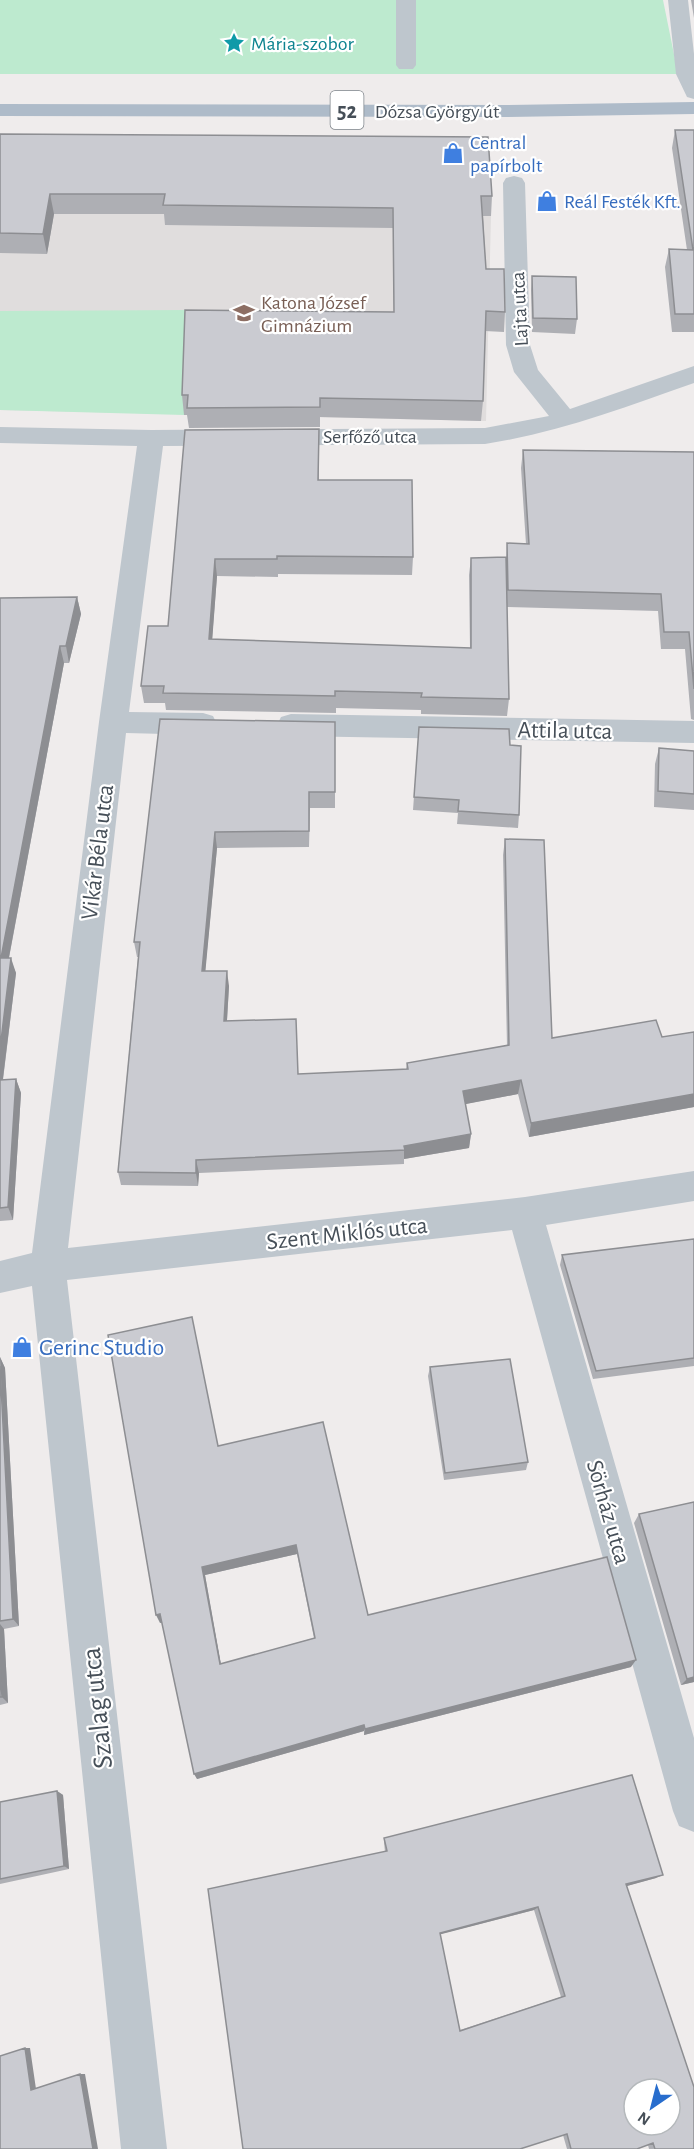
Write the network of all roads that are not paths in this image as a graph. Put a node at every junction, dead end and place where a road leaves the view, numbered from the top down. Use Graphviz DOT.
graph roads {
  1 [pos="406,0"];
  2 [pos="678,0"];
  3 [pos="405,65"];
  4 [pos="694,93"];
  5 [pos="694,108"];
  6 [pos="0,110"];
  7 [pos="514,183"];
  8 [pos="694,374"];
  9 [pos="565,420"];
  10 [pos="0,435"];
  11 [pos="151,438"];
  12 [pos="113,722"];
  13 [pos="231,724"];
  14 [pos="267,725"];
  15 [pos="694,732"];
  16 [pos="694,1186"];
  17 [pos="525,1213"];
  18 [pos="48,1266"];
  19 [pos="0,1277"];
  20 [pos="694,1811"];
  21 [pos="144,2149"];
  1 -- 3 [label="street"];
  2 -- 4 [label="street"];
  5 -- 6 [label="main road, Dózsa György út / 52"];
  7 -- 9 [label="street, Lajta utca"];
  8 -- 9 [label="street, Serfőző utca"];
  9 -- 11 [label="street, Serfőző utca"];
  10 -- 11 [label="street, Serfőző utca"];
  11 -- 12 [label="street, Vikár Béla utca"];
  12 -- 13 [label="street"];
  12 -- 18 [label="street, Vikár Béla utca"];
  14 -- 15 [label="street, Attila utca"];
  16 -- 17 [label="street, Szent Miklós utca"];
  17 -- 18 [label="street, Szent Miklós utca"];
  17 -- 20 [label="street, Sörház utca"];
  18 -- 19 [label="street, Szent Miklós utca"];
  18 -- 21 [label="street, Szalag utca"];
}
